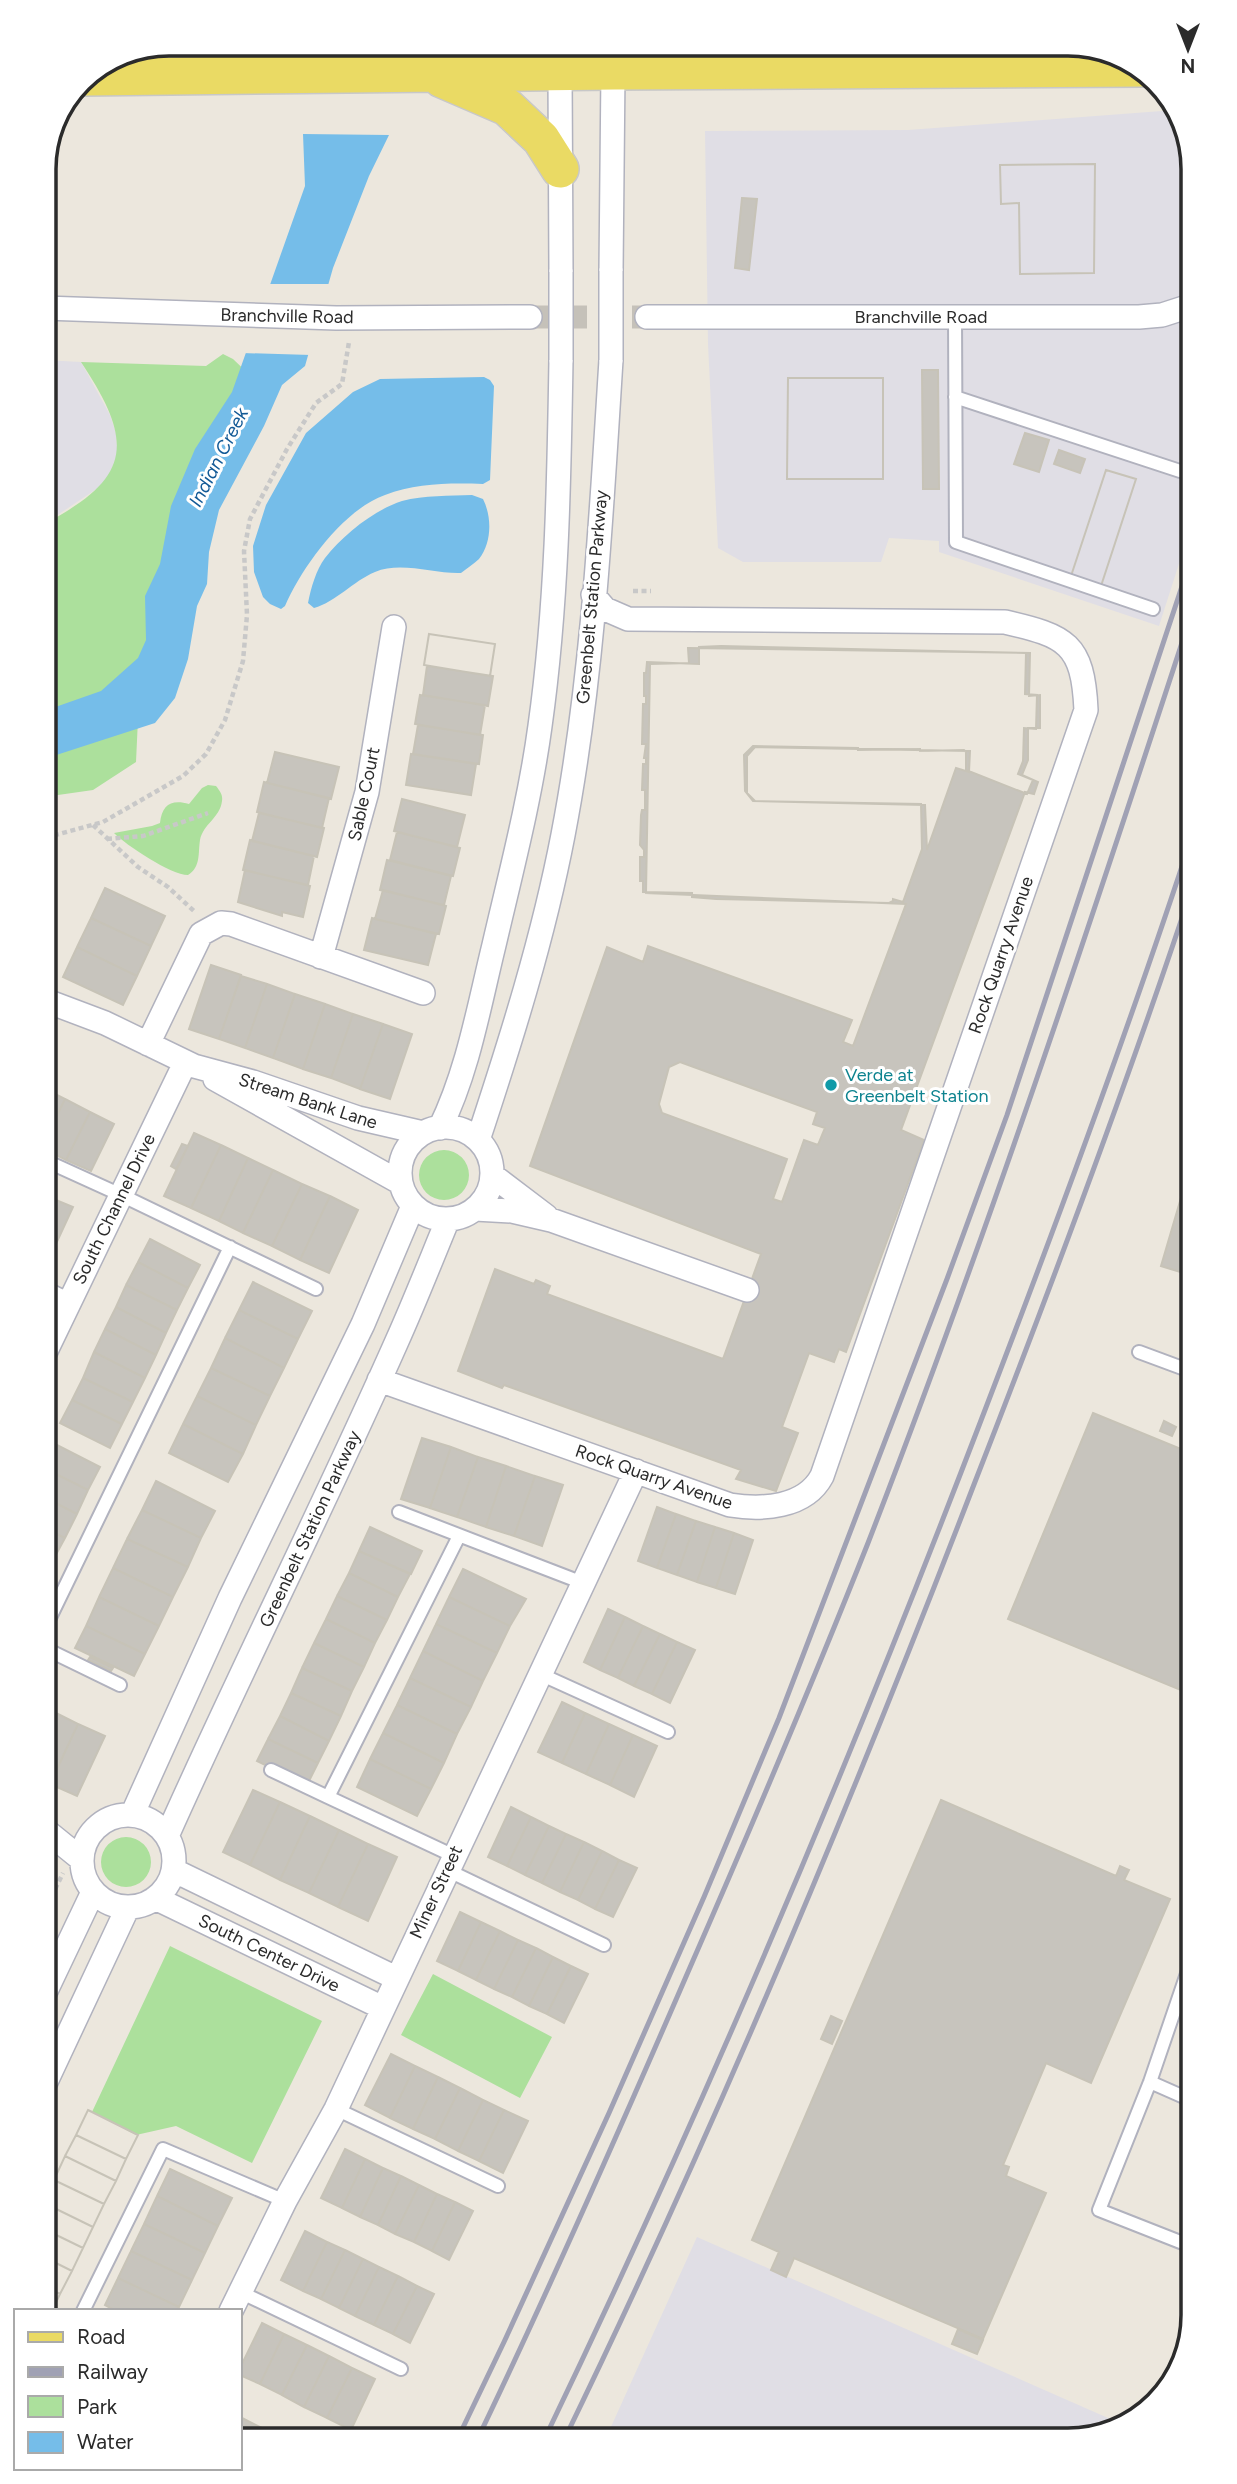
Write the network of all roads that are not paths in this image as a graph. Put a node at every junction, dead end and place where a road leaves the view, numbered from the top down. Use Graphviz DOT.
graph roads {
  1 [pos="605,57"];
  2 [pos="567,58"];
  3 [pos="1117,67"];
  4 [pos="428,74"];
  5 [pos="104,77"];
  6 [pos="561,169"];
  7 [pos="56,308"];
  8 [pos="1181,309"];
  9 [pos="530,317"];
  10 [pos="648,317"];
  11 [pos="955,317"];
  12 [pos="955,397"];
  13 [pos="1180,471"];
  14 [pos="593,595"];
  15 [pos="1153,609"];
  16 [pos="394,627"];
  17 [pos="321,957"];
  18 [pos="423,993"];
  19 [pos="56,1005"];
  20 [pos="148,1044"];
  21 [pos="190,1064"];
  22 [pos="431,1130"];
  23 [pos="478,1140"];
  24 [pos="56,1165"];
  25 [pos="492,1175"];
  26 [pos="401,1183"];
  27 [pos="121,1195"];
  28 [pos="413,1206"];
  29 [pos="475,1209"];
  30 [pos="448,1219"];
  31 [pos="551,1220"];
  32 [pos="230,1247"];
  33 [pos="316,1289"];
  34 [pos="747,1290"];
  35 [pos="56,1299"];
  36 [pos="68,1305"];
  37 [pos="56,1330"];
  38 [pos="1139,1352"];
  39 [pos="1181,1368"];
  40 [pos="379,1380"];
  41 [pos="636,1471"];
  42 [pos="399,1512"];
  43 [pos="458,1536"];
  44 [pos="583,1583"];
  45 [pos="56,1605"];
  46 [pos="56,1654"];
  47 [pos="540,1674"];
  48 [pos="120,1685"];
  49 [pos="668,1732"];
  50 [pos="271,1770"];
  51 [pos="328,1797"];
  52 [pos="132,1815"];
  53 [pos="167,1836"];
  54 [pos="56,1839"];
  55 [pos="81,1859"];
  56 [pos="450,1863"];
  57 [pos="173,1870"];
  58 [pos="93,1892"];
  59 [pos="155,1898"];
  60 [pos="128,1908"];
  61 [pos="604,1945"];
  62 [pos="56,1970"];
  63 [pos="396,1978"];
  64 [pos="1181,1991"];
  65 [pos="383,2008"];
  66 [pos="56,2061"];
  67 [pos="1150,2082"];
  68 [pos="1181,2096"];
  69 [pos="336,2109"];
  70 [pos="498,2186"];
  71 [pos="285,2202"];
  72 [pos="1181,2242"];
  73 [pos="236,2301"];
  74 [pos="84,2309"];
  75 [pos="401,2369"];
  1 -- 2 [label="main road"];
  1 -- 3 [label="main road"];
  1 -- 14 [label="street, Greenbelt Station Parkway, bridge"];
  2 -- 4 [label="main road"];
  2 -- 6 [label="street"];
  4 -- 5 [label="main road"];
  4 -- 6 [label="main road"];
  6 -- 22 [label="street, bridge"];
  7 -- 9 [label="street, Branchville Road"];
  8 -- 11 [label="street, Branchville Road"];
  10 -- 11 [label="street, Branchville Road"];
  11 -- 12 [label="lane"];
  12 -- 13 [label="lane"];
  12 -- 15 [label="lane"];
  14 -- 23 [label="street, Greenbelt Station Parkway"];
  14 -- 41 [label="street, Rock Quarry Avenue"];
  16 -- 17 [label="street, Sable Court"];
  17 -- 18 [label="street"];
  17 -- 20 [label="street"];
  19 -- 20 [label="street, Stream Bank Lane"];
  20 -- 21 [label="street, Stream Bank Lane"];
  21 -- 22 [label="street, Stream Bank Lane"];
  21 -- 26 [label="street, Stream Bank Lane"];
  21 -- 27 [label="street, South Channel Drive"];
  22 -- 23 [label="street"];
  22 -- 26 [label="street"];
  23 -- 25 [label="street"];
  24 -- 27 [label="lane"];
  25 -- 29 [label="street"];
  25 -- 31 [label="street"];
  26 -- 28 [label="street"];
  27 -- 32 [label="lane"];
  27 -- 36 [label="street, South Channel Drive"];
  28 -- 30 [label="street"];
  28 -- 52 [label="street"];
  29 -- 30 [label="street"];
  29 -- 31 [label="street"];
  30 -- 40 [label="street, Greenbelt Station Parkway"];
  31 -- 34 [label="street"];
  32 -- 33 [label="lane"];
  32 -- 45 [label="lane"];
  35 -- 36 [label="street"];
  36 -- 37 [label="street, South Channel Drive"];
  38 -- 39 [label="lane"];
  40 -- 41 [label="street, Rock Quarry Avenue"];
  40 -- 53 [label="street, Greenbelt Station Parkway"];
  41 -- 44 [label="street, Miner Street"];
  42 -- 43 [label="lane"];
  43 -- 44 [label="lane"];
  43 -- 51 [label="lane"];
  44 -- 47 [label="street, Miner Street"];
  46 -- 48 [label="lane"];
  47 -- 49 [label="lane"];
  47 -- 56 [label="street, Miner Street"];
  50 -- 51 [label="lane"];
  51 -- 56 [label="lane"];
  52 -- 53 [label="street"];
  52 -- 55 [label="street"];
  53 -- 57 [label="street"];
  54 -- 55 [label="street"];
  55 -- 58 [label="street"];
  56 -- 61 [label="lane"];
  56 -- 63 [label="street, Miner Street"];
  57 -- 59 [label="street"];
  57 -- 63 [label="street, South Center Drive"];
  58 -- 60 [label="street"];
  58 -- 62 [label="street"];
  59 -- 60 [label="street"];
  59 -- 65 [label="street, South Center Drive"];
  60 -- 66 [label="street"];
  63 -- 65 [label="street, Miner Street"];
  64 -- 67 [label="lane"];
  65 -- 69 [label="street, Miner Street"];
  67 -- 68 [label="lane"];
  67 -- 72 [label="lane"];
  69 -- 70 [label="lane"];
  69 -- 71 [label="street, Miner Street"];
  71 -- 73 [label="street, Miner Street"];
  71 -- 74 [label="lane"];
  73 -- 75 [label="lane"];
}
